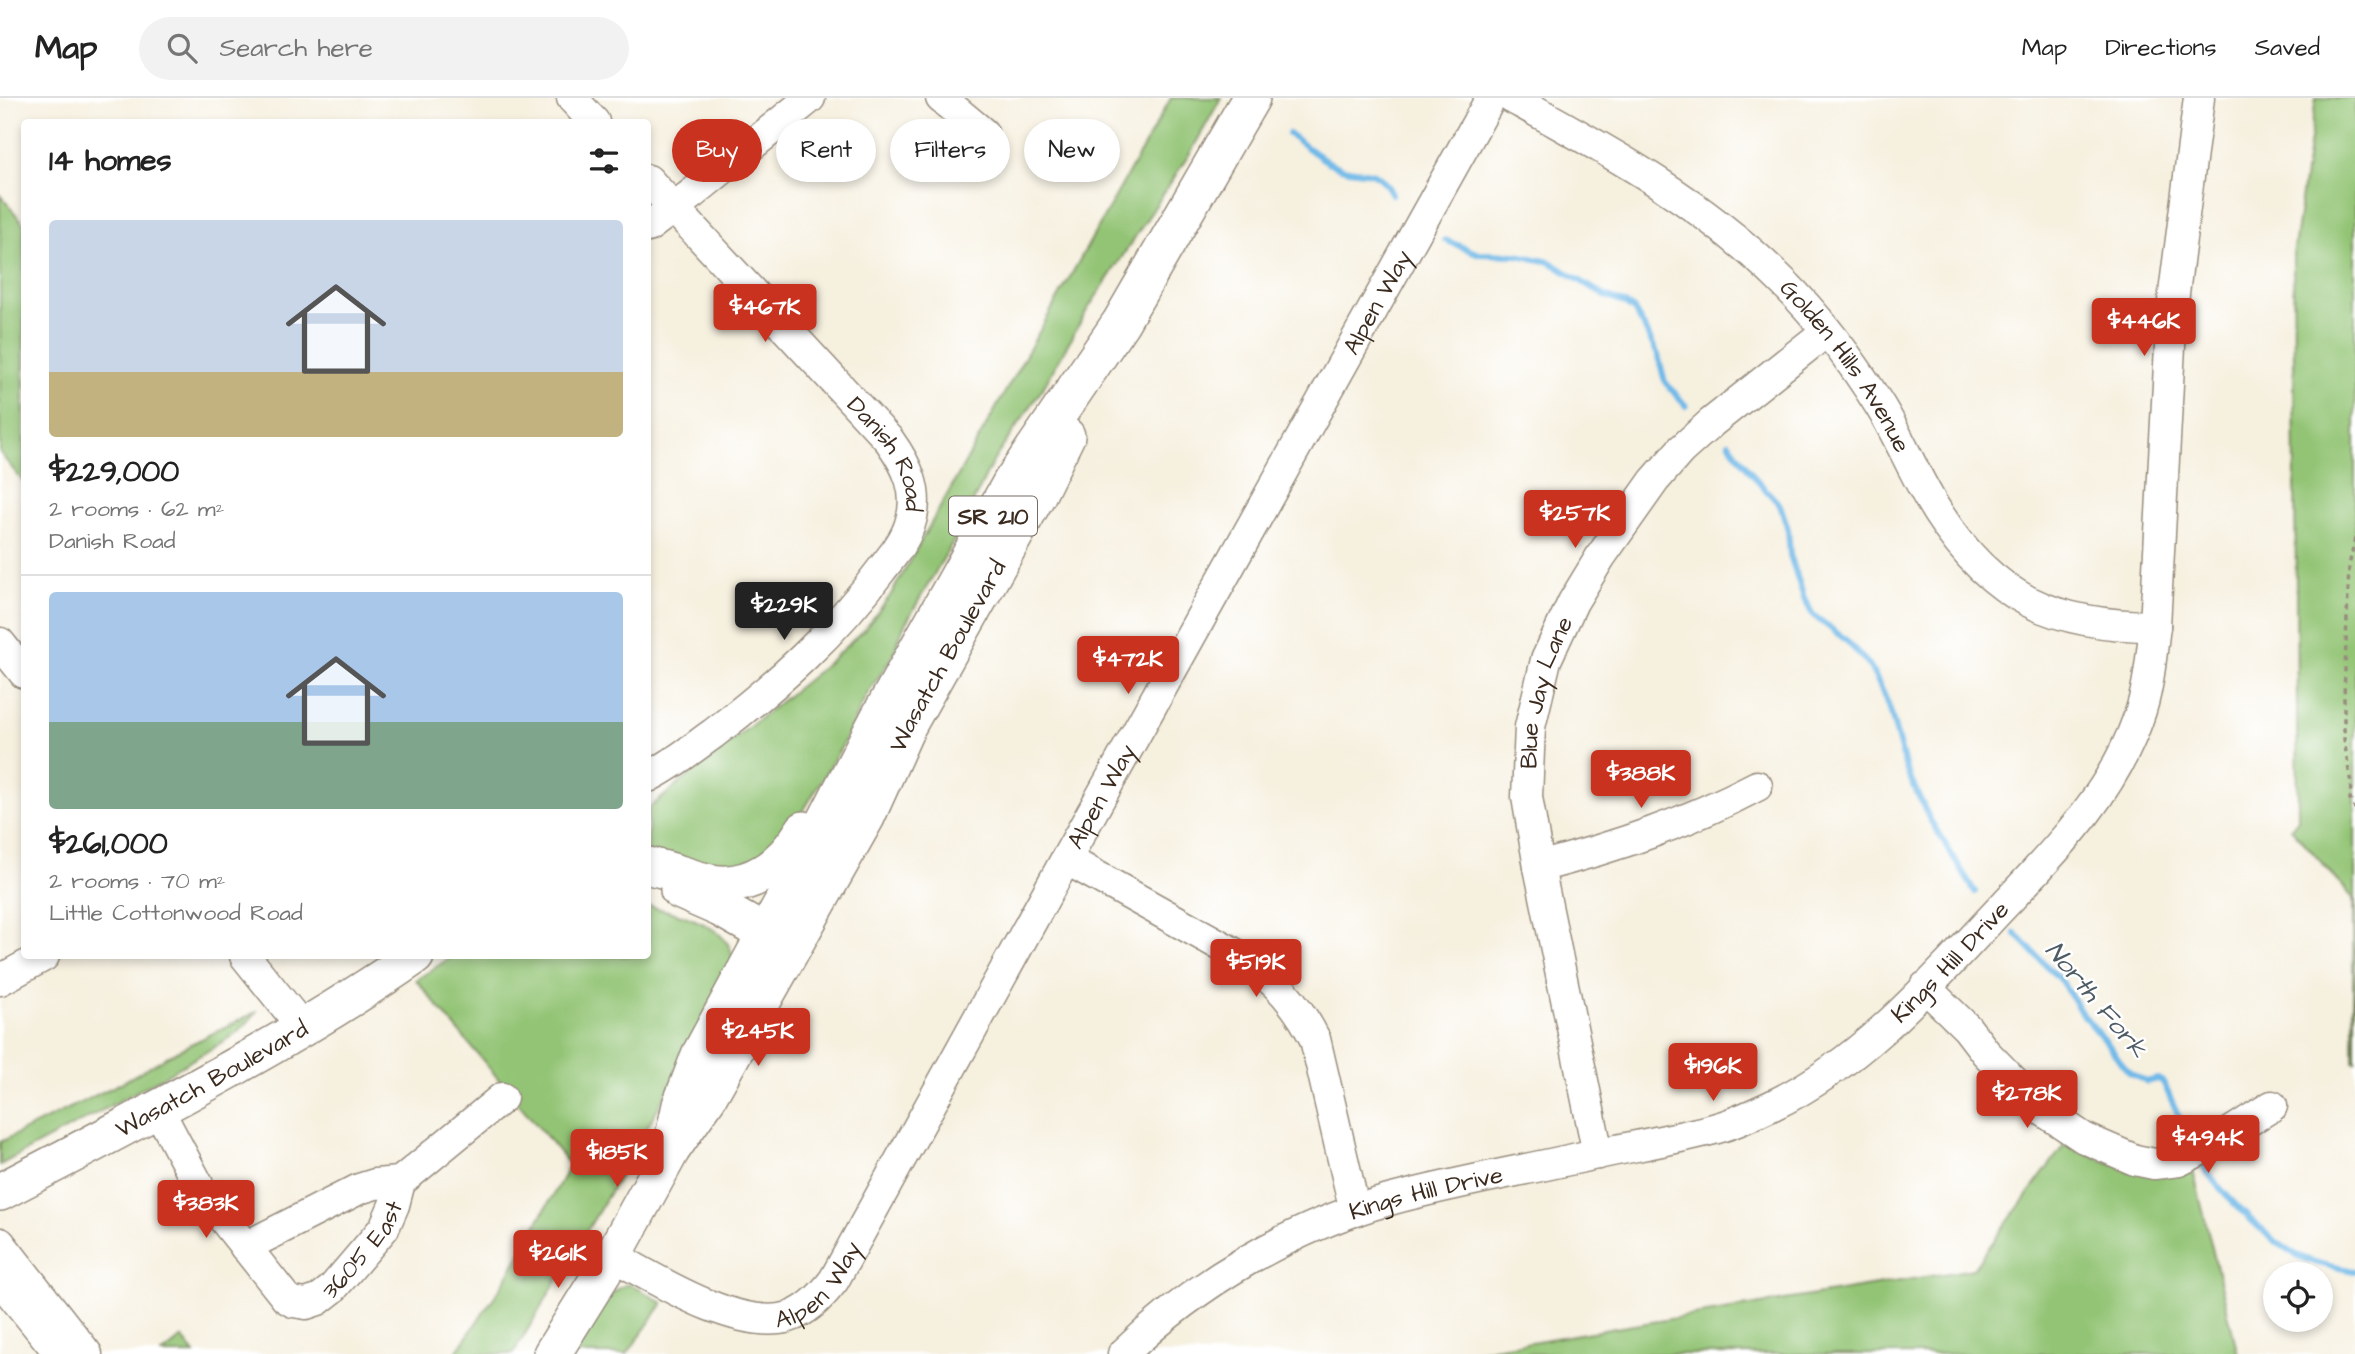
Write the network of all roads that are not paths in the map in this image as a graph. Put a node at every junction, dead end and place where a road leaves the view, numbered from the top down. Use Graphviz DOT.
graph roads {
  1 [pos="572,98"];
  2 [pos="810,98"];
  3 [pos="941,98"];
  4 [pos="1251,98"];
  5 [pos="1491,98"];
  6 [pos="1512,98"];
  7 [pos="2189,100"];
  8 [pos="591,119"];
  9 [pos="966,119"];
  10 [pos="651,183"];
  11 [pos="672,207"];
  12 [pos="651,224"];
  13 [pos="1827,331"];
  14 [pos="2155,626"];
  15 [pos="0,643"];
  16 [pos="21,669"];
  17 [pos="893,722"];
  18 [pos="651,776"];
  19 [pos="1757,786"];
  20 [pos="1066,859"];
  21 [pos="651,867"];
  22 [pos="1538,867"];
  23 [pos="651,882"];
  24 [pos="778,942"];
  25 [pos="38,959"];
  26 [pos="247,959"];
  27 [pos="410,959"];
  28 [pos="0,980"];
  29 [pos="1926,987"];
  30 [pos="303,1028"];
  31 [pos="502,1098"];
  32 [pos="2272,1106"];
  33 [pos="158,1109"];
  34 [pos="1598,1154"];
  35 [pos="400,1182"];
  36 [pos="0,1192"];
  37 [pos="1355,1212"];
  38 [pos="1,1246"];
  39 [pos="245,1247"];
  40 [pos="612,1256"];
  41 [pos="0,1280"];
  42 [pos="54,1336"];
  43 [pos="87,1354"];
  44 [pos="552,1354"];
  45 [pos="1124,1354"];
  1 -- 8 [label="street"];
  2 -- 11 [label="street"];
  3 -- 9 [label="street"];
  4 -- 17 [label="main road, Wasatch Boulevard / SR 210"];
  5 -- 20 [label="street, Alpen Way"];
  6 -- 13 [label="street, Golden Hills Avenue"];
  7 -- 14 [label="street, Kings Hill Drive"];
  10 -- 11 [label="street, Danish Road"];
  11 -- 12 [label="street"];
  11 -- 18 [label="street, Danish Road"];
  13 -- 14 [label="street, Golden Hills Avenue"];
  13 -- 22 [label="street, Blue Jay Lane"];
  14 -- 29 [label="street, Kings Hill Drive"];
  15 -- 16 [label="street"];
  17 -- 21 [label="main road, Wasatch Boulevard"];
  17 -- 24 [label="main road, Wasatch Boulevard / SR 210"];
  19 -- 22 [label="street"];
  20 -- 37 [label="street"];
  20 -- 40 [label="street, Alpen Way"];
  22 -- 34 [label="street, Blue Jay Lane"];
  23 -- 24 [label="main road"];
  24 -- 40 [label="main road, SR 210"];
  25 -- 28 [label="street"];
  26 -- 30 [label="street"];
  27 -- 30 [label="main road, Wasatch Boulevard"];
  29 -- 32 [label="street"];
  29 -- 34 [label="street, Kings Hill Drive"];
  30 -- 33 [label="main road, Wasatch Boulevard"];
  31 -- 35 [label="street, 3605 East"];
  33 -- 36 [label="main road, Wasatch Boulevard"];
  33 -- 39 [label="street"];
  34 -- 37 [label="street, Kings Hill Drive"];
  35 -- 39 [label="street, 3605 East"];
  35 -- 39 [label="street, 3605 East"];
  37 -- 45 [label="street, Kings Hill Drive"];
  38 -- 42 [label="street"];
  40 -- 44 [label="main road, SR 210"];
  41 -- 42 [label="street"];
  42 -- 43 [label="street"];
}
